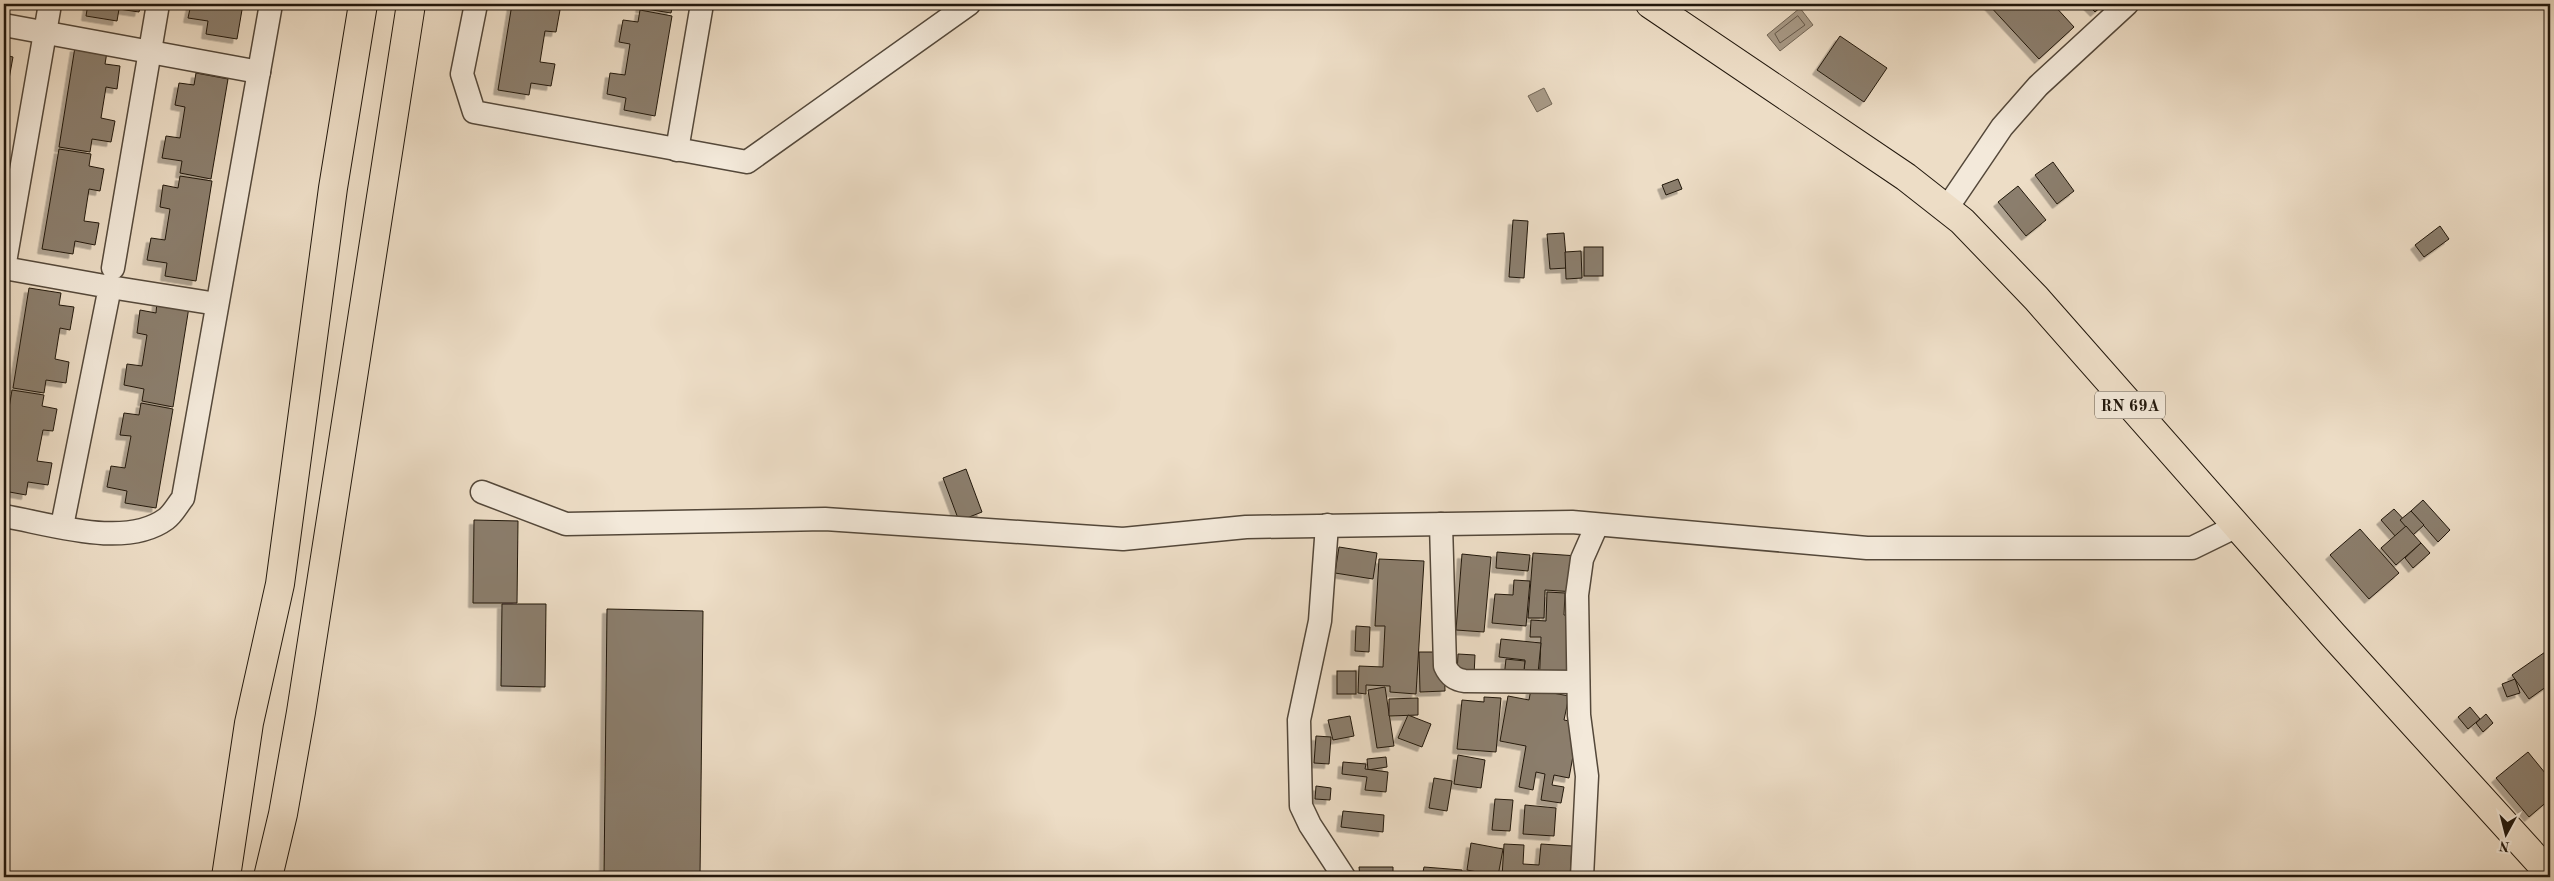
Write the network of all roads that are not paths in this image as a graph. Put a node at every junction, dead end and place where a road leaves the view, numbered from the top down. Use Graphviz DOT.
graph roads {
  1 [pos="50,4"];
  2 [pos="158,4"];
  3 [pos="271,4"];
  4 [pos="363,4"];
  5 [pos="411,4"];
  6 [pos="476,4"];
  7 [pos="702,4"];
  8 [pos="969,4"];
  9 [pos="1650,4"];
  10 [pos="2127,4"];
  11 [pos="4,25"];
  12 [pos="45,32"];
  13 [pos="150,51"];
  14 [pos="259,72"];
  15 [pos="677,150"];
  16 [pos="1946,208"];
  17 [pos="111,278"];
  18 [pos="217,304"];
  19 [pos="482,492"];
  20 [pos="4,516"];
  21 [pos="1441,524"];
  22 [pos="1327,525"];
  23 [pos="1597,525"];
  24 [pos="62,526"];
  25 [pos="2237,526"];
  26 [pos="1578,682"];
  27 [pos="2550,874"];
  28 [pos="226,877"];
  29 [pos="268,877"];
  30 [pos="1344,877"];
  31 [pos="1582,877"];
  1 -- 12 [label="street"];
  2 -- 13 [label="street"];
  3 -- 14 [label="street"];
  4 -- 28 [label="main road"];
  5 -- 29 [label="main road"];
  6 -- 15 [label="street"];
  7 -- 15 [label="street"];
  8 -- 15 [label="street"];
  9 -- 16 [label="main road, RN 69A"];
  10 -- 16 [label="street"];
  11 -- 12 [label="street"];
  12 -- 13 [label="street"];
  12 -- 17 [label="street"];
  13 -- 14 [label="street"];
  13 -- 17 [label="street"];
  14 -- 18 [label="street"];
  16 -- 25 [label="main road, RN 69A"];
  17 -- 18 [label="street"];
  17 -- 24 [label="street"];
  18 -- 24 [label="street"];
  19 -- 22 [label="street"];
  20 -- 24 [label="street"];
  21 -- 22 [label="street"];
  21 -- 23 [label="street"];
  21 -- 26 [label="street"];
  22 -- 30 [label="street"];
  23 -- 25 [label="street"];
  23 -- 26 [label="street"];
  25 -- 27 [label="main road, RN 69A"];
  26 -- 31 [label="street"];
}
